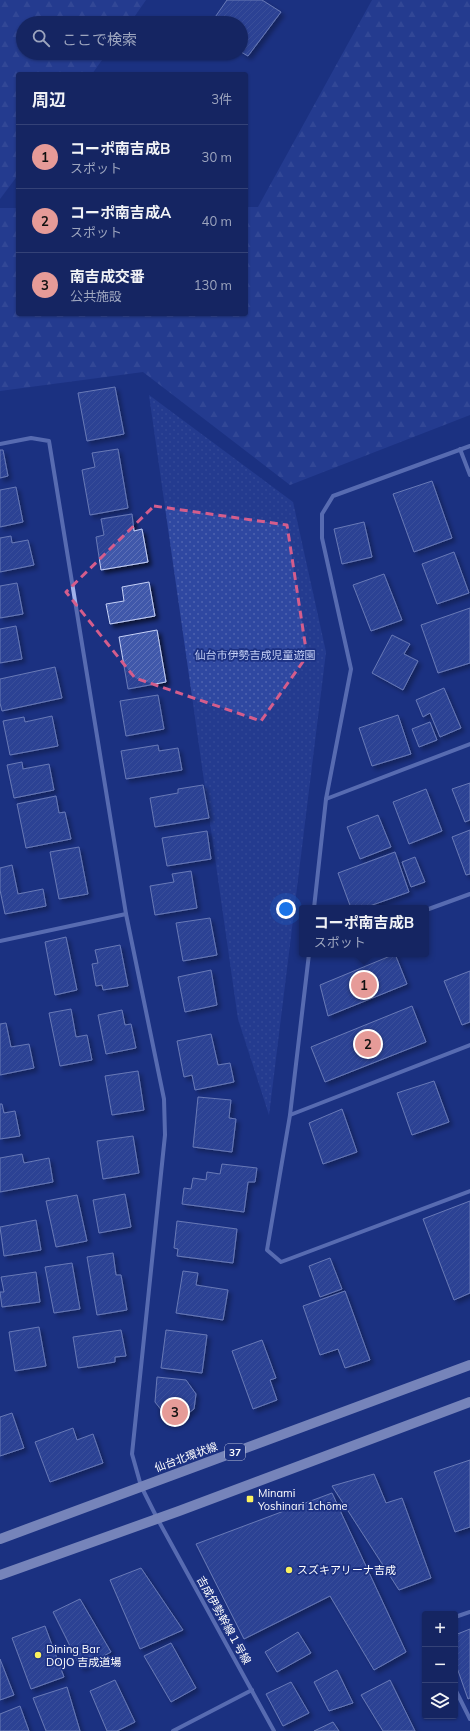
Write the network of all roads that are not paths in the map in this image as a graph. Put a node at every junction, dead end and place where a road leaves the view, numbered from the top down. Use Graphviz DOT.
graph roads {
  1 [pos="0,444"];
  2 [pos="470,446"];
  3 [pos="460,449"];
  4 [pos="470,475"];
  5 [pos="470,744"];
  6 [pos="326,799"];
  7 [pos="470,894"];
  8 [pos="314,905"];
  9 [pos="429,909"];
  10 [pos="126,914"];
  11 [pos="0,941"];
  12 [pos="309,957"];
  13 [pos="470,1045"];
  14 [pos="290,1115"];
  15 [pos="470,1191"];
  16 [pos="470,1365"];
  17 [pos="470,1402"];
  18 [pos="141,1486"];
  19 [pos="157,1518"];
  20 [pos="0,1539"];
  21 [pos="0,1575"];
  22 [pos="470,1612"];
  23 [pos="458,1616"];
  24 [pos="252,1690"];
  25 [pos="458,1695"];
  26 [pos="470,1719"];
  27 [pos="173,1731"];
  28 [pos="274,1731"];
  1 -- 10 [label="street, 吉成伊勢幹線１号線"];
  2 -- 3 [label="street"];
  3 -- 4 [label="street"];
  3 -- 6 [label="street"];
  5 -- 6 [label="street"];
  6 -- 8 [label="street"];
  7 -- 9 [label="street"];
  10 -- 11 [label="street"];
  10 -- 18 [label="street, 吉成伊勢幹線１号線"];
  12 -- 14 [label="street"];
  13 -- 14 [label="street"];
  14 -- 15 [label="street"];
  16 -- 18 [label="main road, 仙台北環状線 / 37"];
  17 -- 19 [label="main road"];
  18 -- 19 [label="street, 吉成伊勢幹線１号線"];
  18 -- 20 [label="main road, 仙台北環状線 / 37"];
  19 -- 21 [label="main road"];
  19 -- 24 [label="street, 吉成伊勢幹線１号線"];
  22 -- 23 [label="street"];
  24 -- 27 [label="street"];
  24 -- 28 [label="street, 吉成伊勢幹線１号線"];
  25 -- 26 [label="street"];
}
